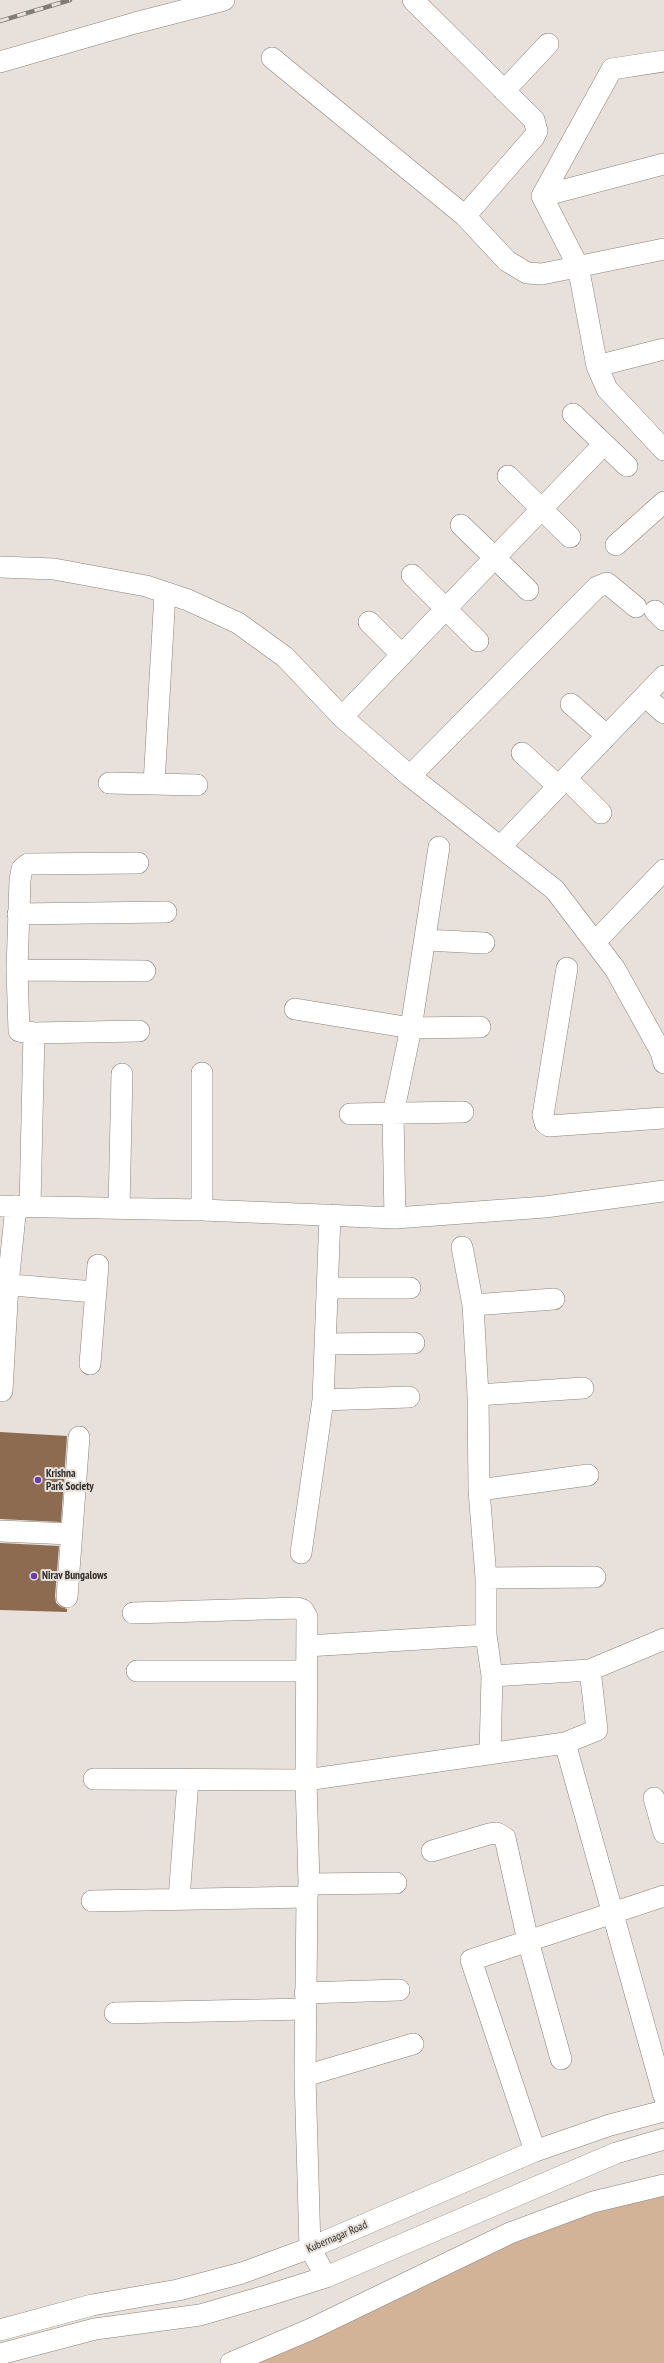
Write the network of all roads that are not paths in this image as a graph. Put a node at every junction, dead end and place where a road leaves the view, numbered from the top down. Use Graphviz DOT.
graph roads {
  1 [pos="224,0"];
  2 [pos="413,0"];
  3 [pos="548,44"];
  4 [pos="272,58"];
  5 [pos="664,61"];
  6 [pos="0,62"];
  7 [pos="504,91"];
  8 [pos="664,164"];
  9 [pos="542,196"];
  10 [pos="465,216"];
  11 [pos="664,249"];
  12 [pos="578,266"];
  13 [pos="664,349"];
  14 [pos="597,366"];
  15 [pos="573,414"];
  16 [pos="604,444"];
  17 [pos="664,450"];
  18 [pos="627,466"];
  19 [pos="508,476"];
  20 [pos="664,502"];
  21 [pos="542,509"];
  22 [pos="462,525"];
  23 [pos="570,537"];
  24 [pos="616,545"];
  25 [pos="495,558"];
  26 [pos="0,567"];
  27 [pos="412,574"];
  28 [pos="528,590"];
  29 [pos="165,593"];
  30 [pos="446,609"];
  31 [pos="651,613"];
  32 [pos="369,622"];
  33 [pos="478,641"];
  34 [pos="402,655"];
  35 [pos="664,676"];
  36 [pos="645,696"];
  37 [pos="571,704"];
  38 [pos="664,713"];
  39 [pos="342,717"];
  40 [pos="606,736"];
  41 [pos="522,753"];
  42 [pos="410,776"];
  43 [pos="562,782"];
  44 [pos="109,783"];
  45 [pos="154,784"];
  46 [pos="197,785"];
  47 [pos="601,813"];
  48 [pos="500,846"];
  49 [pos="439,847"];
  50 [pos="138,863"];
  51 [pos="663,872"];
  52 [pos="166,912"];
  53 [pos="18,914"];
  54 [pos="425,940"];
  55 [pos="595,942"];
  56 [pos="484,944"];
  57 [pos="567,968"];
  58 [pos="17,970"];
  59 [pos="145,971"];
  60 [pos="295,1009"];
  61 [pos="480,1027"];
  62 [pos="411,1028"];
  63 [pos="139,1031"];
  64 [pos="34,1033"];
  65 [pos="663,1055"];
  66 [pos="202,1073"];
  67 [pos="122,1074"];
  68 [pos="463,1112"];
  69 [pos="350,1114"];
  70 [pos="394,1114"];
  71 [pos="664,1118"];
  72 [pos="664,1191"];
  73 [pos="15,1206"];
  74 [pos="119,1209"];
  75 [pos="202,1210"];
  76 [pos="330,1215"];
  77 [pos="395,1218"];
  78 [pos="462,1247"];
  79 [pos="98,1265"];
  80 [pos="4,1284"];
  81 [pos="327,1288"];
  82 [pos="410,1288"];
  83 [pos="94,1292"];
  84 [pos="554,1299"];
  85 [pos="473,1305"];
  86 [pos="414,1343"];
  87 [pos="325,1344"];
  88 [pos="90,1364"];
  89 [pos="583,1388"];
  90 [pos="2,1391"];
  91 [pos="478,1395"];
  92 [pos="409,1397"];
  93 [pos="323,1400"];
  94 [pos="80,1437"];
  95 [pos="588,1474"];
  96 [pos="479,1490"];
  97 [pos="0,1531"];
  98 [pos="71,1534"];
  99 [pos="301,1553"];
  100 [pos="595,1577"];
  101 [pos="486,1578"];
  102 [pos="67,1597"];
  103 [pos="133,1613"];
  104 [pos="486,1635"];
  105 [pos="664,1639"];
  106 [pos="307,1646"];
  107 [pos="590,1670"];
  108 [pos="137,1671"];
  109 [pos="307,1671"];
  110 [pos="492,1676"];
  111 [pos="565,1743"];
  112 [pos="490,1754"];
  113 [pos="94,1779"];
  114 [pos="188,1780"];
  115 [pos="306,1780"];
  116 [pos="654,1798"];
  117 [pos="664,1833"];
  118 [pos="432,1851"];
  119 [pos="396,1883"];
  120 [pos="308,1891"];
  121 [pos="664,1896"];
  122 [pos="179,1899"];
  123 [pos="92,1901"];
  124 [pos="614,1913"];
  125 [pos="528,1942"];
  126 [pos="399,1990"];
  127 [pos="306,2001"];
  128 [pos="115,2013"];
  129 [pos="413,2044"];
  130 [pos="562,2059"];
  131 [pos="305,2076"];
  132 [pos="664,2096"];
  133 [pos="664,2111"];
  134 [pos="664,2139"];
  135 [pos="535,2151"];
  136 [pos="664,2185"];
  137 [pos="310,2248"];
  138 [pos="326,2277"];
  139 [pos="0,2330"];
  140 [pos="0,2354"];
  141 [pos="231,2363"];
  1 -- 6 [label="street"];
  2 -- 7 [label="street"];
  3 -- 7 [label="street"];
  4 -- 10 [label="street"];
  5 -- 9 [label="street"];
  7 -- 10 [label="street"];
  8 -- 9 [label="street"];
  9 -- 12 [label="street"];
  10 -- 12 [label="street"];
  11 -- 12 [label="street"];
  12 -- 14 [label="street"];
  13 -- 14 [label="street"];
  14 -- 17 [label="street"];
  15 -- 16 [label="street"];
  16 -- 18 [label="street"];
  16 -- 21 [label="street"];
  19 -- 21 [label="street"];
  20 -- 24 [label="street"];
  21 -- 23 [label="street"];
  21 -- 25 [label="street"];
  22 -- 25 [label="street"];
  25 -- 28 [label="street"];
  25 -- 30 [label="street"];
  26 -- 29 [label="street"];
  27 -- 30 [label="street"];
  29 -- 39 [label="street"];
  29 -- 45 [label="street"];
  30 -- 33 [label="street"];
  30 -- 34 [label="street"];
  31 -- 42 [label="street"];
  32 -- 34 [label="street"];
  34 -- 39 [label="street"];
  35 -- 36 [label="street"];
  36 -- 38 [label="street"];
  36 -- 40 [label="street"];
  37 -- 40 [label="street"];
  39 -- 42 [label="street"];
  40 -- 43 [label="street"];
  41 -- 43 [label="street"];
  42 -- 48 [label="street"];
  43 -- 47 [label="street"];
  43 -- 48 [label="street"];
  44 -- 45 [label="street"];
  45 -- 46 [label="street"];
  48 -- 55 [label="street"];
  49 -- 54 [label="street"];
  50 -- 53 [label="street"];
  51 -- 55 [label="street"];
  52 -- 53 [label="street"];
  53 -- 58 [label="street"];
  54 -- 56 [label="street"];
  54 -- 62 [label="street"];
  55 -- 65 [label="street"];
  57 -- 71 [label="street"];
  58 -- 59 [label="street"];
  58 -- 64 [label="street"];
  60 -- 62 [label="street"];
  61 -- 62 [label="street"];
  62 -- 70 [label="street"];
  63 -- 64 [label="street"];
  64 -- 73 [label="street"];
  66 -- 75 [label="street"];
  67 -- 74 [label="street"];
  68 -- 70 [label="street"];
  69 -- 70 [label="street"];
  70 -- 77 [label="street"];
  72 -- 77 [label="street"];
  73 -- 74 [label="street"];
  73 -- 80 [label="street"];
  74 -- 75 [label="street"];
  75 -- 76 [label="street"];
  76 -- 77 [label="street"];
  76 -- 81 [label="street"];
  78 -- 85 [label="street"];
  79 -- 83 [label="street"];
  80 -- 83 [label="street"];
  80 -- 90 [label="street"];
  81 -- 82 [label="street"];
  81 -- 87 [label="street"];
  83 -- 88 [label="street"];
  84 -- 85 [label="street"];
  85 -- 91 [label="street"];
  86 -- 87 [label="street"];
  87 -- 93 [label="street"];
  89 -- 91 [label="street"];
  91 -- 96 [label="street"];
  92 -- 93 [label="street"];
  93 -- 99 [label="street"];
  94 -- 98 [label="street"];
  95 -- 96 [label="street"];
  96 -- 101 [label="street"];
  97 -- 98 [label="street"];
  98 -- 102 [label="street"];
  100 -- 101 [label="street"];
  101 -- 104 [label="street"];
  103 -- 106 [label="street"];
  104 -- 106 [label="street"];
  104 -- 110 [label="street"];
  105 -- 107 [label="street"];
  106 -- 109 [label="street"];
  107 -- 110 [label="street"];
  107 -- 111 [label="street"];
  108 -- 109 [label="street"];
  109 -- 115 [label="street"];
  110 -- 112 [label="street"];
  111 -- 112 [label="street"];
  111 -- 124 [label="street"];
  112 -- 115 [label="street"];
  113 -- 114 [label="street"];
  114 -- 115 [label="street"];
  114 -- 122 [label="street"];
  115 -- 120 [label="street"];
  116 -- 117 [label="street"];
  118 -- 125 [label="street"];
  119 -- 120 [label="street"];
  120 -- 122 [label="street"];
  120 -- 127 [label="street"];
  121 -- 124 [label="street"];
  122 -- 123 [label="street"];
  124 -- 125 [label="street"];
  124 -- 132 [label="street"];
  125 -- 130 [label="street"];
  125 -- 135 [label="street"];
  126 -- 127 [label="street"];
  127 -- 128 [label="street"];
  127 -- 131 [label="street"];
  129 -- 131 [label="street"];
  131 -- 137 [label="street"];
  133 -- 135 [label="street, Kubernagar Road"];
  134 -- 138 [label="street"];
  135 -- 137 [label="street, Kubernagar Road"];
  136 -- 141 [label="street"];
  137 -- 138 [label="street"];
  137 -- 139 [label="street, Kubernagar Road"];
  138 -- 140 [label="street"];
}
